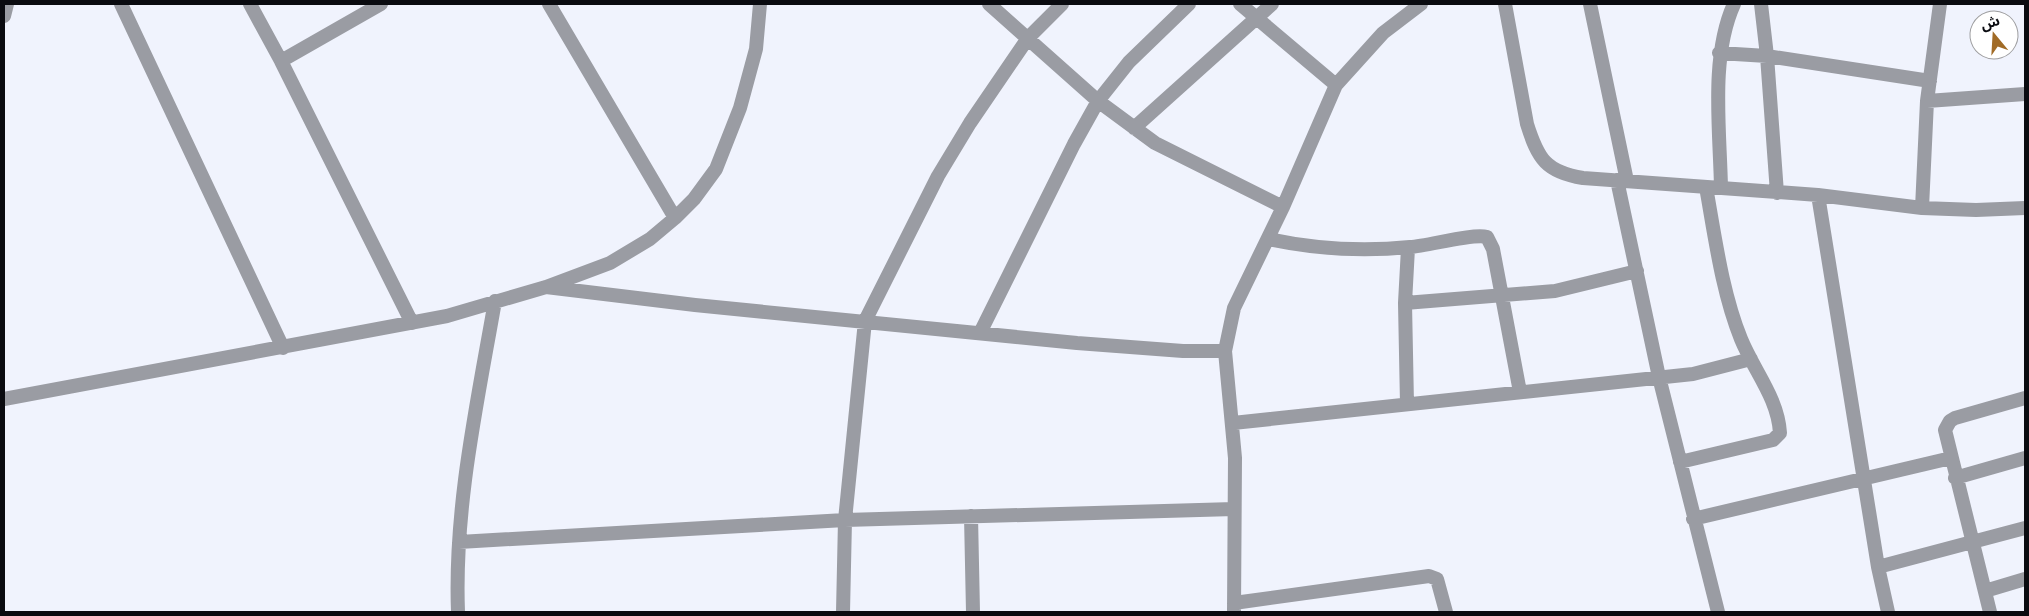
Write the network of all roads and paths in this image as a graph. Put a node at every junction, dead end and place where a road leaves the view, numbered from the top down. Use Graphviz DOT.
graph roads {
  1 [pos="8,4"];
  2 [pos="121,4"];
  3 [pos="250,4"];
  4 [pos="380,4"];
  5 [pos="549,4"];
  6 [pos="760,4"];
  7 [pos="989,4"];
  8 [pos="1062,4"];
  9 [pos="1189,4"];
  10 [pos="1240,4"];
  11 [pos="1272,4"];
  12 [pos="1421,4"];
  13 [pos="1505,4"];
  14 [pos="1590,4"];
  15 [pos="1734,4"];
  16 [pos="1761,4"];
  17 [pos="1940,4"];
  18 [pos="4,16"];
  19 [pos="1257,18"];
  20 [pos="1028,38"];
  21 [pos="1720,53"];
  22 [pos="1767,56"];
  23 [pos="281,61"];
  24 [pos="1930,81"];
  25 [pos="1336,85"];
  26 [pos="2025,94"];
  27 [pos="1098,101"];
  28 [pos="1927,101"];
  29 [pos="1134,128"];
  30 [pos="1622,181"];
  31 [pos="1706,187"];
  32 [pos="1721,188"];
  33 [pos="1777,192"];
  34 [pos="1818,195"];
  35 [pos="1283,207"];
  36 [pos="1922,208"];
  37 [pos="2025,208"];
  38 [pos="676,218"];
  39 [pos="1268,239"];
  40 [pos="1408,248"];
  41 [pos="1637,271"];
  42 [pos="546,287"];
  43 [pos="1502,294"];
  44 [pos="495,301"];
  45 [pos="1405,303"];
  46 [pos="865,321"];
  47 [pos="412,323"];
  48 [pos="980,333"];
  49 [pos="283,348"];
  50 [pos="1225,352"];
  51 [pos="1751,359"];
  52 [pos="1659,377"];
  53 [pos="1520,392"];
  54 [pos="2025,398"];
  55 [pos="4,399"];
  56 [pos="1408,404"];
  57 [pos="1233,423"];
  58 [pos="1950,458"];
  59 [pos="2025,458"];
  60 [pos="1680,462"];
  61 [pos="1955,478"];
  62 [pos="1863,480"];
  63 [pos="1234,509"];
  64 [pos="971,516"];
  65 [pos="1693,519"];
  66 [pos="844,520"];
  67 [pos="2025,528"];
  68 [pos="459,542"];
  69 [pos="1972,542"];
  70 [pos="1878,567"];
  71 [pos="2025,579"];
  72 [pos="1985,591"];
  73 [pos="1234,608"];
  74 [pos="458,612"];
  75 [pos="842,612"];
  76 [pos="974,612"];
  77 [pos="1446,612"];
  78 [pos="1718,612"];
  79 [pos="1888,612"];
  80 [pos="1990,612"];
  1 -- 18 [label="street"];
  2 -- 49 [label="street"];
  3 -- 23 [label="street"];
  4 -- 23 [label="street"];
  5 -- 38 [label="street"];
  6 -- 38 [label="street"];
  7 -- 20 [label="street"];
  8 -- 20 [label="street"];
  9 -- 27 [label="street"];
  10 -- 19 [label="street"];
  11 -- 19 [label="street"];
  12 -- 25 [label="street"];
  13 -- 30 [label="street"];
  14 -- 30 [label="street"];
  15 -- 21 [label="street"];
  16 -- 22 [label="street"];
  17 -- 24 [label="street"];
  19 -- 25 [label="street"];
  19 -- 29 [label="street"];
  20 -- 27 [label="street"];
  20 -- 46 [label="street"];
  21 -- 22 [label="street"];
  21 -- 32 [label="street"];
  22 -- 24 [label="street"];
  22 -- 33 [label="street"];
  23 -- 47 [label="street"];
  24 -- 28 [label="street"];
  25 -- 35 [label="street"];
  26 -- 28 [label="street"];
  27 -- 29 [label="street"];
  27 -- 48 [label="street"];
  28 -- 36 [label="street"];
  29 -- 35 [label="street"];
  30 -- 31 [label="street"];
  30 -- 41 [label="street"];
  31 -- 32 [label="street"];
  31 -- 51 [label="street"];
  32 -- 33 [label="street"];
  33 -- 34 [label="street"];
  34 -- 36 [label="street"];
  34 -- 62 [label="street"];
  35 -- 39 [label="street"];
  36 -- 37 [label="street"];
  38 -- 42 [label="street"];
  39 -- 40 [label="street"];
  39 -- 50 [label="street"];
  40 -- 43 [label="street"];
  40 -- 45 [label="street"];
  41 -- 43 [label="street"];
  41 -- 52 [label="street"];
  42 -- 44 [label="street"];
  42 -- 46 [label="street"];
  43 -- 45 [label="street"];
  43 -- 53 [label="street"];
  44 -- 47 [label="street"];
  44 -- 68 [label="street"];
  45 -- 56 [label="street"];
  46 -- 48 [label="street"];
  46 -- 66 [label="street"];
  47 -- 49 [label="street"];
  48 -- 50 [label="street"];
  49 -- 55 [label="street"];
  50 -- 57 [label="street"];
  51 -- 52 [label="street"];
  51 -- 60 [label="street"];
  52 -- 53 [label="street"];
  52 -- 60 [label="street"];
  53 -- 56 [label="street"];
  54 -- 58 [label="street"];
  56 -- 57 [label="street"];
  57 -- 63 [label="street"];
  58 -- 61 [label="street"];
  58 -- 62 [label="street"];
  59 -- 61 [label="street"];
  60 -- 65 [label="street"];
  61 -- 69 [label="street"];
  62 -- 65 [label="street"];
  62 -- 70 [label="street"];
  63 -- 64 [label="street"];
  63 -- 73 [label="street"];
  64 -- 66 [label="street"];
  64 -- 76 [label="street"];
  65 -- 78 [label="street"];
  66 -- 68 [label="street"];
  66 -- 75 [label="street"];
  67 -- 69 [label="street"];
  68 -- 74 [label="street"];
  69 -- 70 [label="street"];
  69 -- 72 [label="street"];
  70 -- 79 [label="street"];
  71 -- 72 [label="street"];
  72 -- 80 [label="street"];
  73 -- 77 [label="street"];
}
